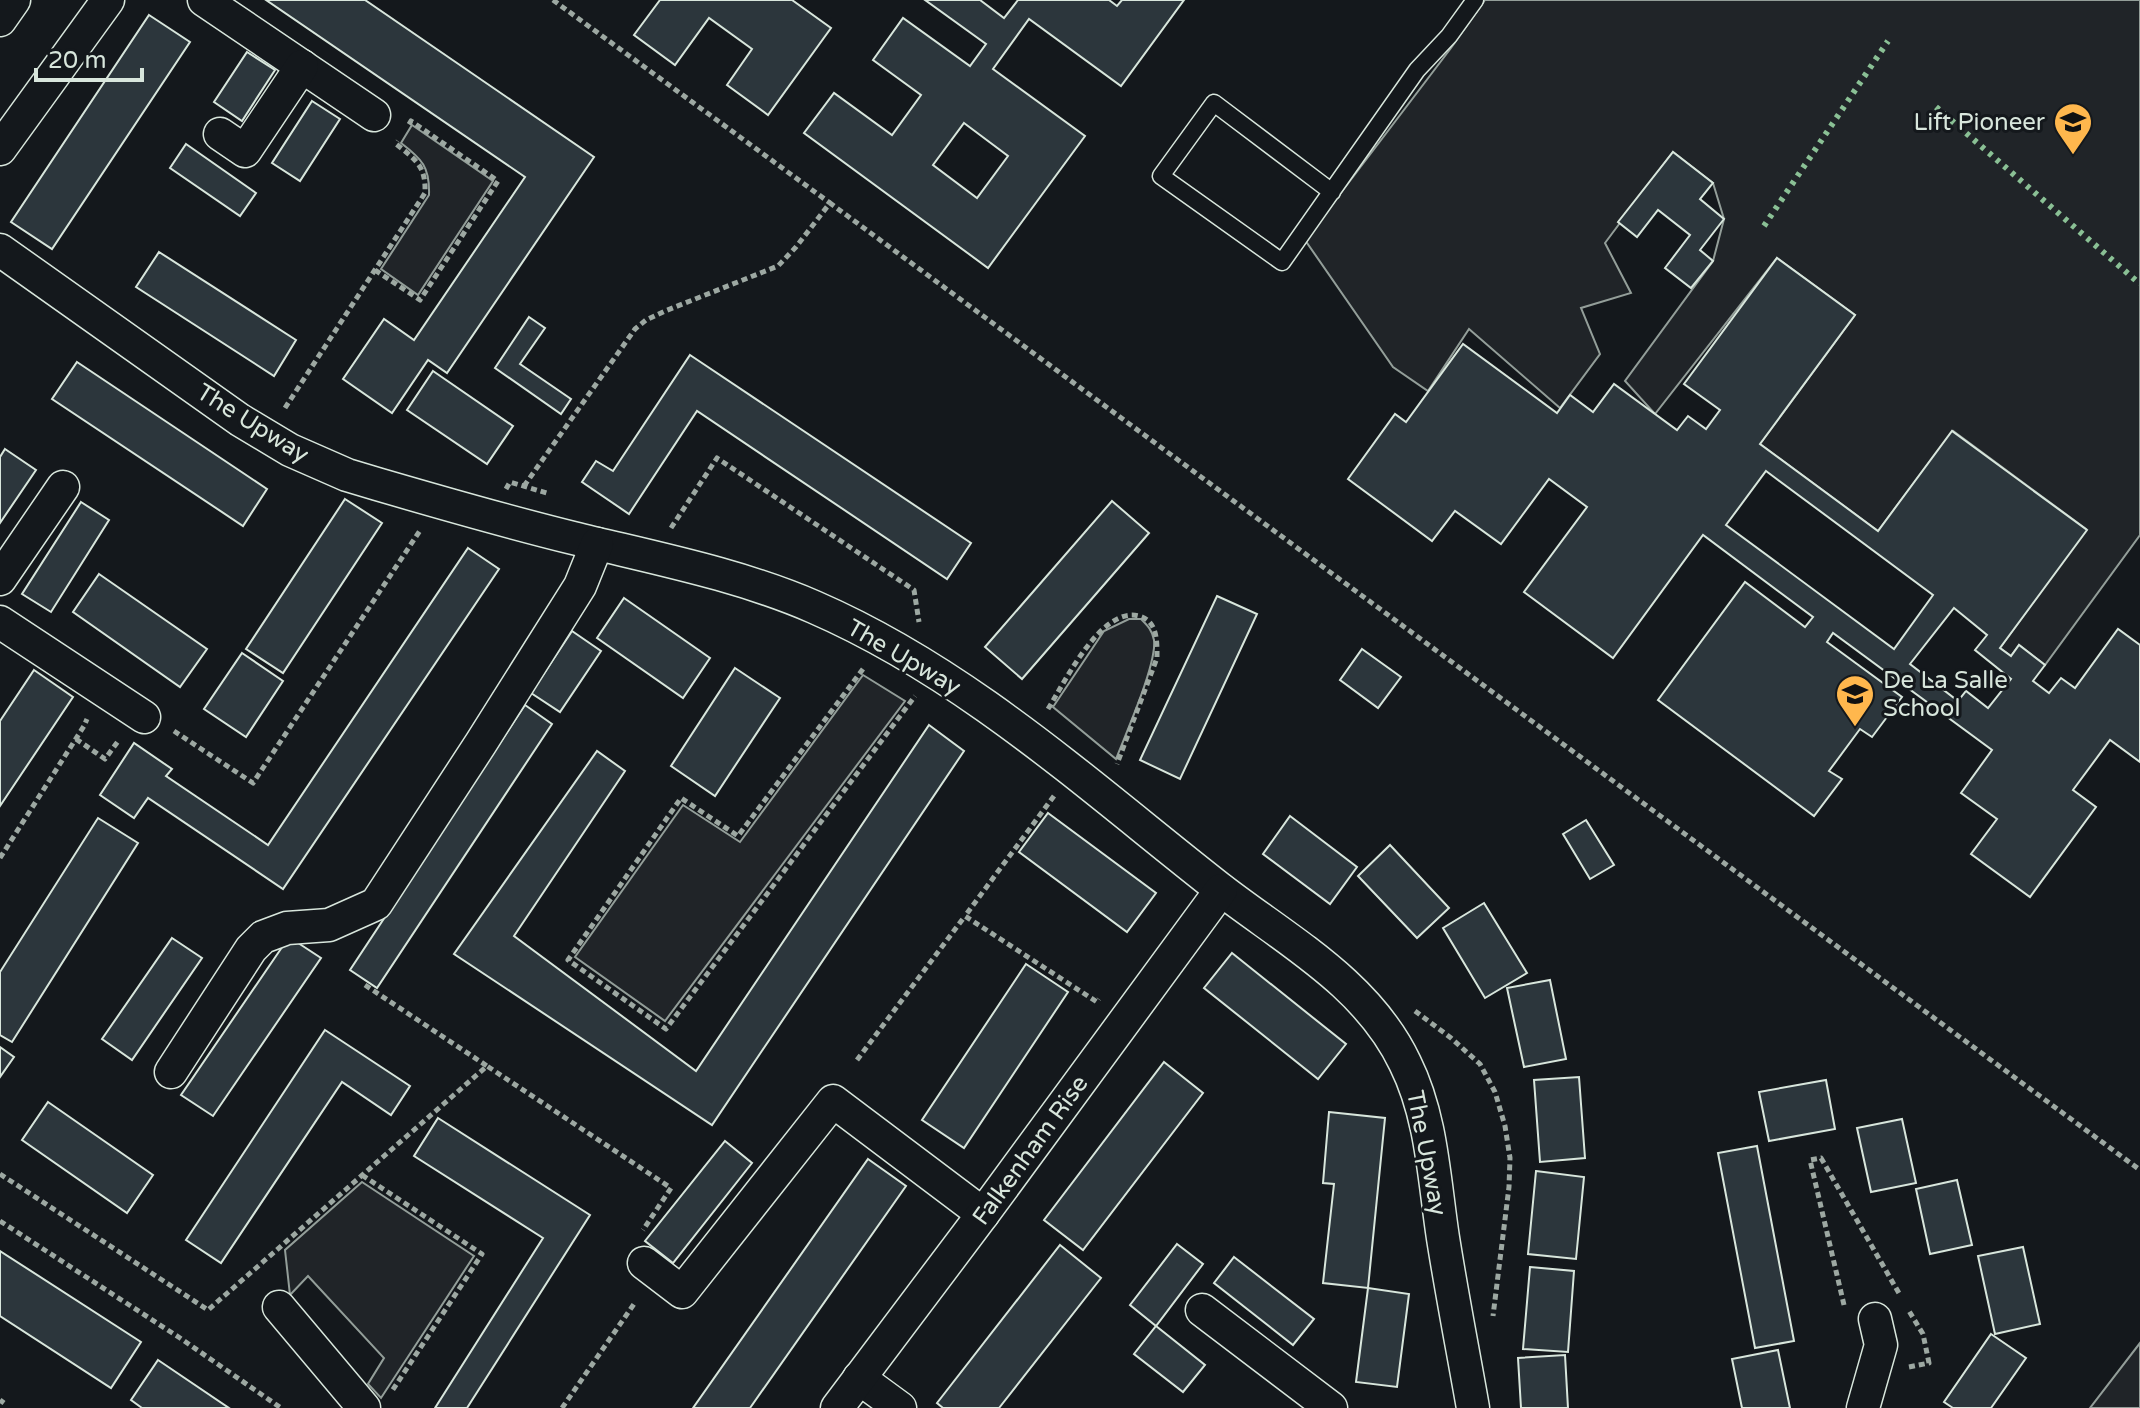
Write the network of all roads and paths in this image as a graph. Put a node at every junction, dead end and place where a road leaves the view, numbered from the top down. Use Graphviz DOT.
graph roads {
  1 [pos="14,0"];
  2 [pos="108,0"];
  3 [pos="204,0"];
  4 [pos="553,0"];
  5 [pos="1475,0"];
  6 [pos="0,20"];
  7 [pos="302,66"];
  8 [pos="374,115"];
  9 [pos="220,134"];
  10 [pos="0,149"];
  11 [pos="1332,192"];
  12 [pos="830,203"];
  13 [pos="0,250"];
  14 [pos="375,270"];
  15 [pos="278,419"];
  16 [pos="524,486"];
  17 [pos="63,487"];
  18 [pos="553,495"];
  19 [pos="502,497"];
  20 [pos="429,517"];
  21 [pos="669,531"];
  22 [pos="597,544"];
  23 [pos="0,579"];
  24 [pos="0,622"];
  25 [pos="921,633"];
  26 [pos="866,662"];
  27 [pos="923,691"];
  28 [pos="1040,715"];
  29 [pos="155,722"];
  30 [pos="84,726"];
  31 [pos="1116,767"];
  32 [pos="1061,787"];
  33 [pos="0,858"];
  34 [pos="1221,890"];
  35 [pos="965,916"];
  36 [pos="365,985"];
  37 [pos="1106,990"];
  38 [pos="1413,1009"];
  39 [pos="857,1060"];
  40 [pos="487,1066"];
  41 [pos="171,1072"];
  42 [pos="2140,1170"];
  43 [pos="0,1174"];
  44 [pos="362,1175"];
  45 [pos="983,1214"];
  46 [pos="0,1221"];
  47 [pos="643,1248"];
  48 [pos="634,1304"];
  49 [pos="279,1307"];
  50 [pos="1202,1310"];
  51 [pos="1860,1316"];
  52 [pos="1492,1321"];
  53 [pos="1908,1368"];
  54 [pos="859,1378"];
  55 [pos="378,1400"];
  56 [pos="281,1408"];
  57 [pos="562,1408"];
  58 [pos="837,1408"];
  59 [pos="900,1408"];
  60 [pos="1331,1408"];
  61 [pos="1473,1408"];
  62 [pos="1863,1408"];
  1 -- 6 [label="street"];
  2 -- 10 [label="street"];
  3 -- 7 [label="street"];
  4 -- 12 [label="path"];
  5 -- 11 [label="lane"];
  7 -- 8 [label="street"];
  7 -- 9 [label="street"];
  11 -- 11 [label="lane"];
  12 -- 16 [label="path"];
  12 -- 42 [label="path"];
  13 -- 22 [label="street, The Upway"];
  14 -- 14 [label="path"];
  14 -- 15 [label="path"];
  16 -- 18 [label="path"];
  16 -- 19 [label="path"];
  17 -- 23 [label="street"];
  20 -- 29 [label="path"];
  21 -- 25 [label="path"];
  22 -- 34 [label="street, The Upway"];
  22 -- 41 [label="street"];
  24 -- 29 [label="street"];
  26 -- 27 [label="path"];
  28 -- 31 [label="path"];
  30 -- 33 [label="path"];
  32 -- 35 [label="path"];
  34 -- 45 [label="street, Falkenham Rise"];
  34 -- 61 [label="street, The Upway"];
  35 -- 37 [label="path"];
  35 -- 39 [label="path"];
  36 -- 40 [label="path"];
  38 -- 52 [label="path"];
  40 -- 44 [label="path"];
  40 -- 47 [label="path"];
  43 -- 44 [label="path"];
  44 -- 55 [label="path"];
  45 -- 47 [label="street"];
  45 -- 54 [label="street, Falkenham Rise"];
  46 -- 56 [label="path"];
  48 -- 57 [label="path"];
  49 -- 55 [label="street"];
  50 -- 60 [label="street"];
  51 -- 53 [label="path"];
  51 -- 62 [label="street"];
  54 -- 58 [label="street, Falkenham Rise"];
  54 -- 59 [label="street"];
}
